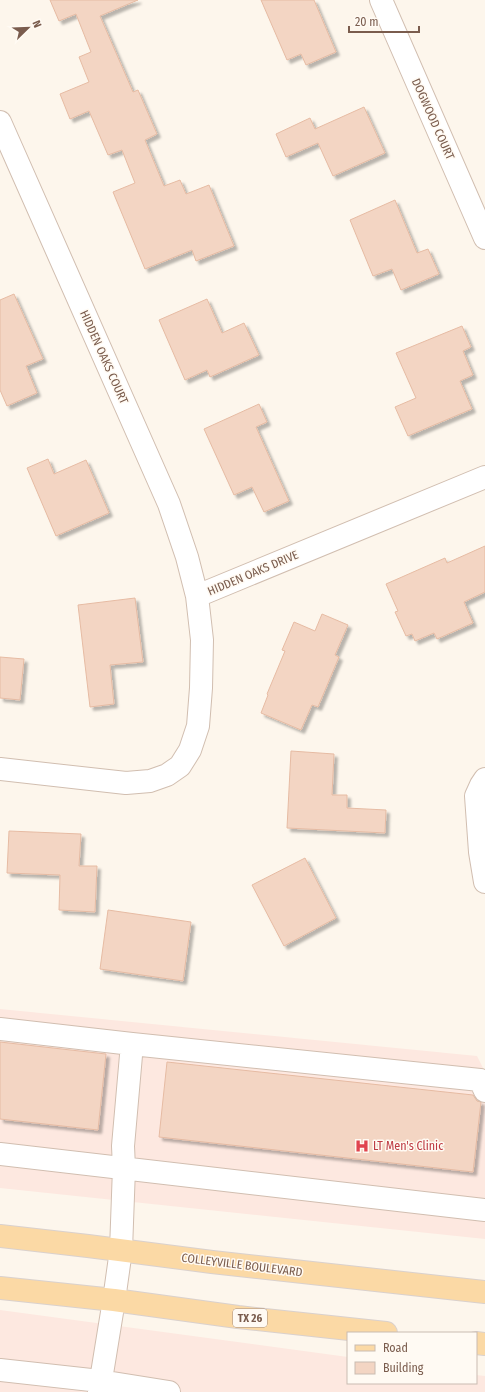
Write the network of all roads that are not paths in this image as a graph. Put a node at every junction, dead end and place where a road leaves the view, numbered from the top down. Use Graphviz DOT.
graph roads {
  1 [pos="381,0"];
  2 [pos="0,122"];
  3 [pos="485,238"];
  4 [pos="485,477"];
  5 [pos="197,596"];
  6 [pos="0,769"];
  7 [pos="485,779"];
  8 [pos="485,882"];
  9 [pos="0,1029"];
  10 [pos="132,1044"];
  11 [pos="485,1091"];
  12 [pos="0,1154"];
  13 [pos="124,1168"];
  14 [pos="485,1210"];
  15 [pos="0,1236"];
  16 [pos="121,1250"];
  17 [pos="0,1288"];
  18 [pos="485,1292"];
  19 [pos="114,1300"];
  20 [pos="377,1332"];
  21 [pos="0,1370"];
  22 [pos="100,1387"];
  23 [pos="162,1392"];
  1 -- 3 [label="street, DOGWOOD COURT"];
  2 -- 5 [label="street, HIDDEN OAKS COURT"];
  4 -- 5 [label="street, HIDDEN OAKS DRIVE"];
  5 -- 6 [label="street, HIDDEN OAKS DRIVE"];
  7 -- 8 [label="street"];
  9 -- 10 [label="street"];
  10 -- 11 [label="street"];
  10 -- 13 [label="street"];
  12 -- 13 [label="street"];
  13 -- 14 [label="street"];
  13 -- 16 [label="street"];
  15 -- 16 [label="main road, COLLEYVILLE BOULEVARD"];
  16 -- 18 [label="main road, COLLEYVILLE BOULEVARD"];
  16 -- 19 [label="street"];
  17 -- 19 [label="main road, TX 26"];
  19 -- 20 [label="main road, TX 26"];
  19 -- 22 [label="street"];
  21 -- 22 [label="street"];
  22 -- 23 [label="street"];
}
